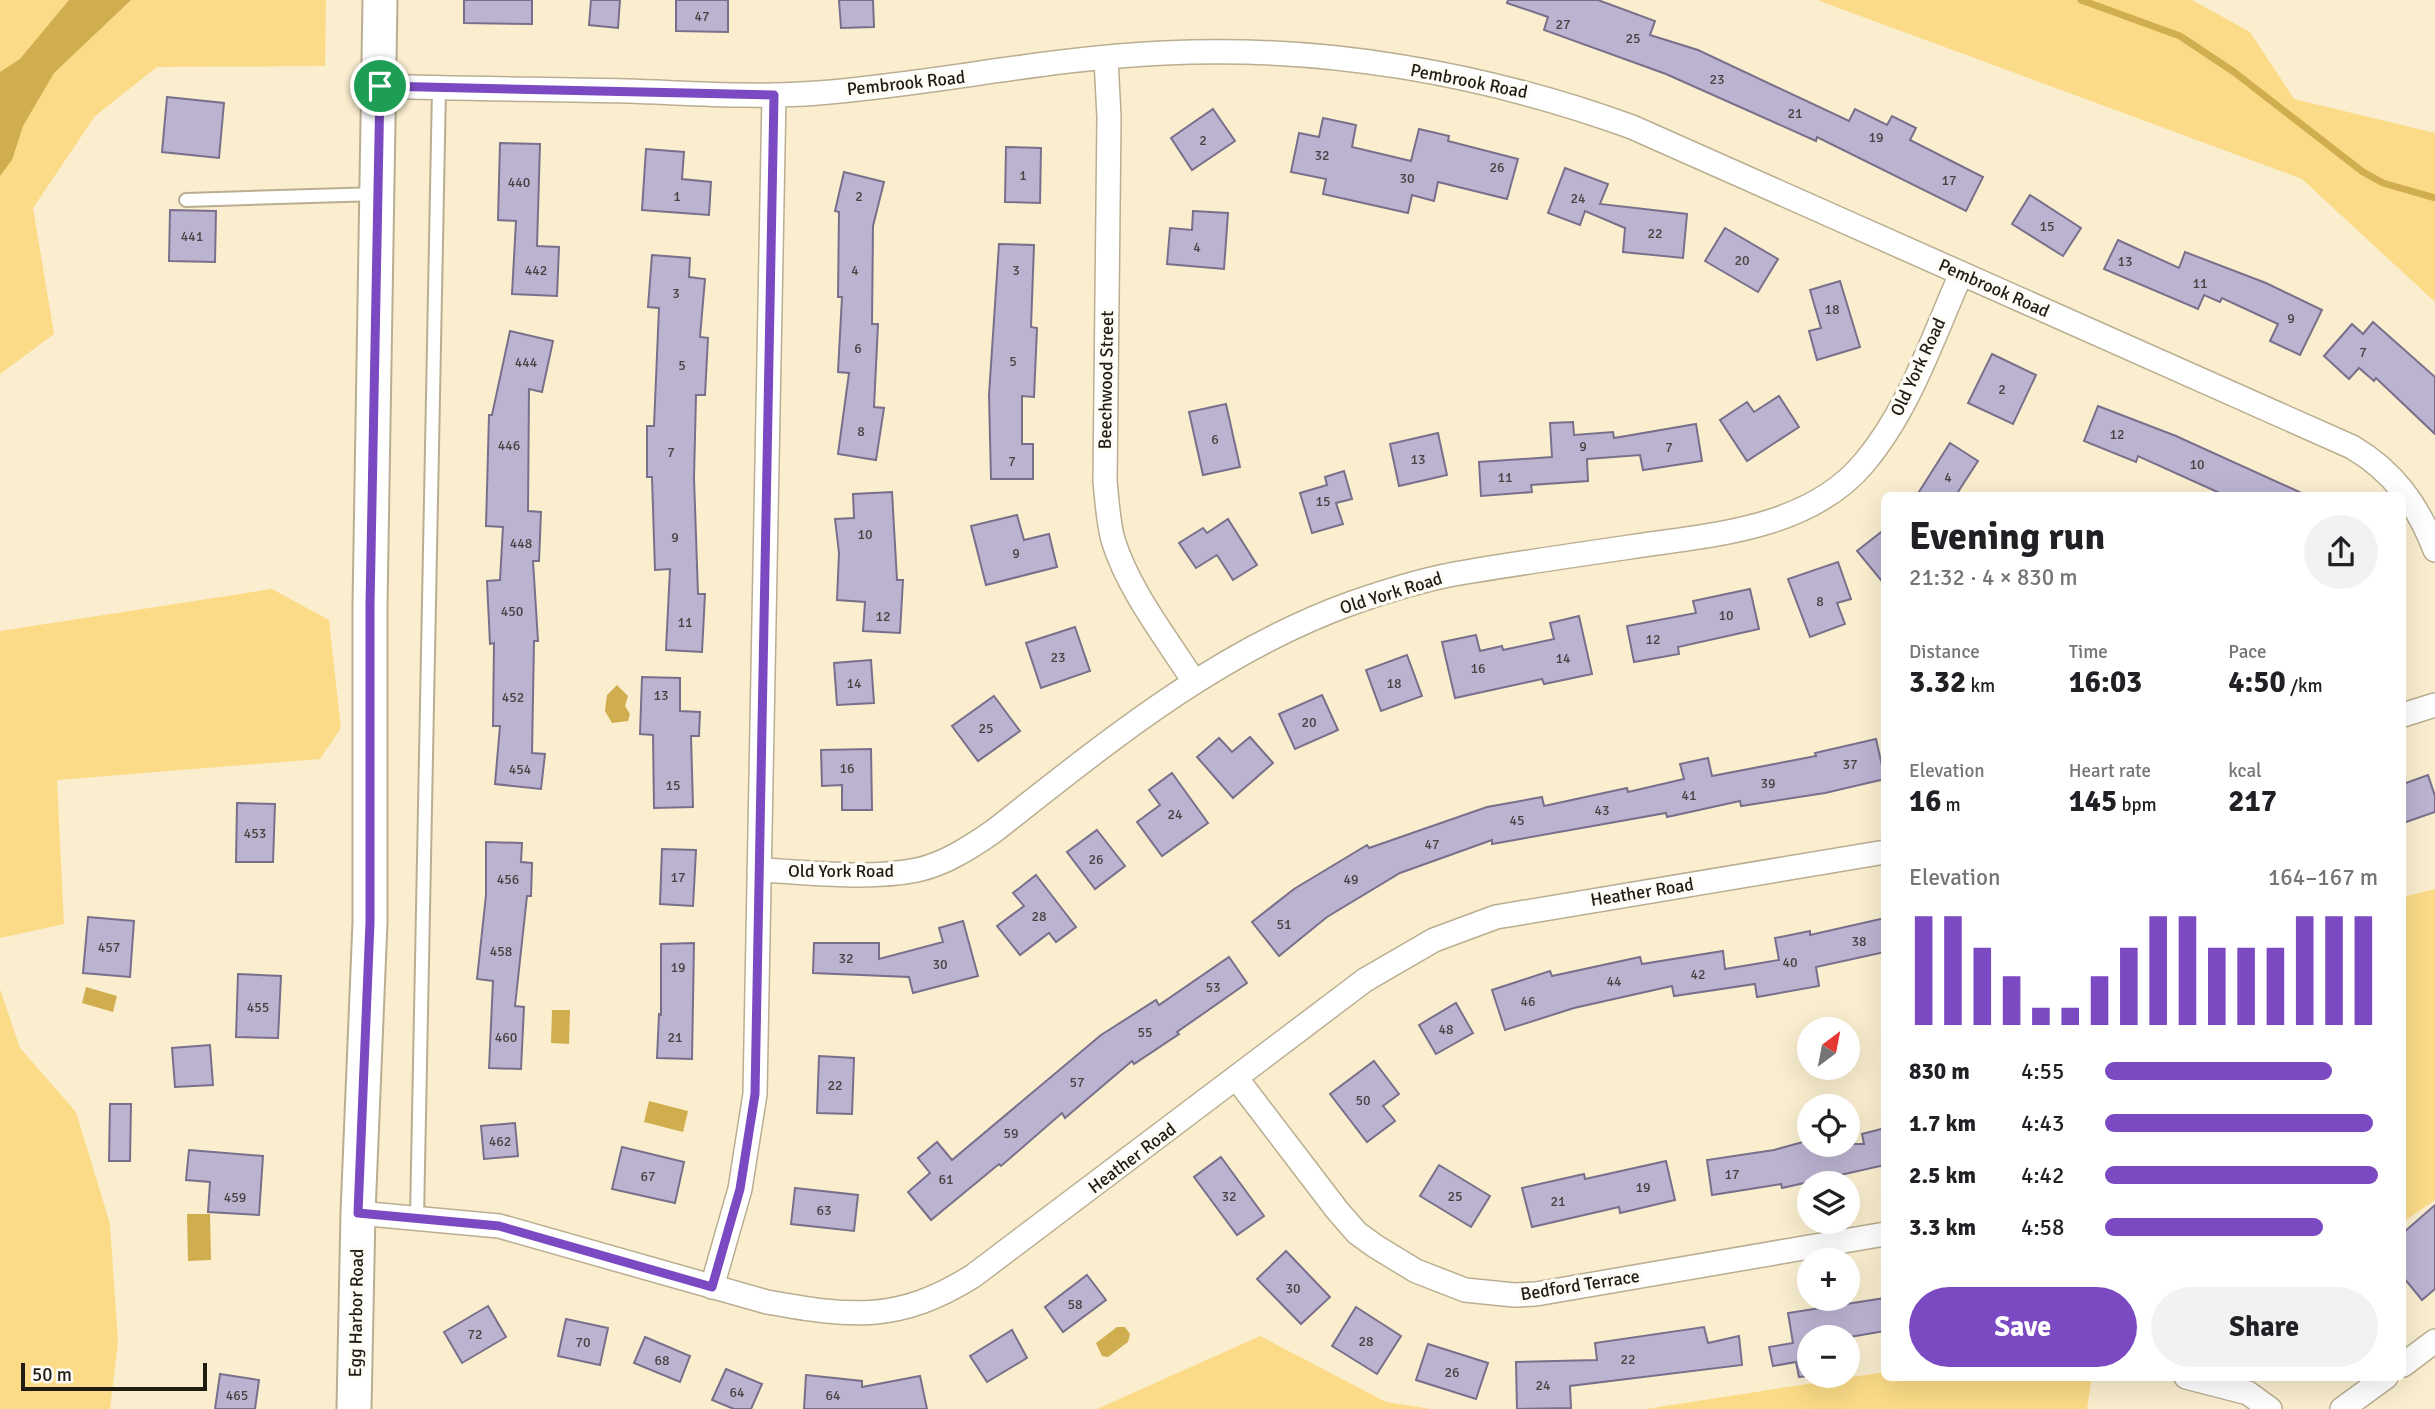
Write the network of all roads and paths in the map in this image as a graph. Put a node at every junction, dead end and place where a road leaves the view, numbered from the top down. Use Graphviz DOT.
graph roads {
  1 [pos="380,0"];
  2 [pos="1106,59"];
  3 [pos="380,86"];
  4 [pos="439,88"];
  5 [pos="774,95"];
  6 [pos="378,194"];
  7 [pos="186,200"];
  8 [pos="1961,274"];
  9 [pos="2404,492"];
  10 [pos="2406,495"];
  11 [pos="2435,550"];
  12 [pos="1193,680"];
  13 [pos="2435,705"];
  14 [pos="2406,714"];
  15 [pos="1881,853"];
  16 [pos="759,870"];
  17 [pos="1237,1079"];
  18 [pos="358,1213"];
  19 [pos="417,1218"];
  20 [pos="1881,1235"];
  21 [pos="712,1287"];
  22 [pos="2435,1342"];
  23 [pos="2406,1363"];
  24 [pos="2202,1381"];
  25 [pos="2380,1381"];
  26 [pos="354,1409"];
  27 [pos="2270,1409"];
  28 [pos="2342,1409"];
  1 -- 3 [label="main road, Egg Harbor Road"];
  2 -- 5 [label="street, Pembrook Road"];
  2 -- 8 [label="street, Pembrook Road"];
  2 -- 12 [label="street, Beechwood Street"];
  3 -- 4 [label="street, Pembrook Road"];
  3 -- 6 [label="main road, Egg Harbor Road"];
  4 -- 5 [label="street, Pembrook Road"];
  4 -- 19 [label="lane"];
  5 -- 16 [label="street"];
  6 -- 7 [label="lane"];
  6 -- 18 [label="main road, Egg Harbor Road"];
  8 -- 9 [label="street, Pembrook Road"];
  8 -- 12 [label="street, Old York Road"];
  10 -- 11 [label="street, Pembrook Road"];
  12 -- 16 [label="street, Old York Road"];
  13 -- 14 [label="street"];
  15 -- 17 [label="street, Heather Road"];
  16 -- 21 [label="street"];
  17 -- 20 [label="street, Bedford Terrace"];
  17 -- 21 [label="street, Heather Road"];
  18 -- 19 [label="street, Heather Road"];
  18 -- 26 [label="main road, Egg Harbor Road"];
  19 -- 21 [label="street, Heather Road"];
  22 -- 23 [label="street"];
  24 -- 27 [label="street"];
  25 -- 28 [label="street"];
}
